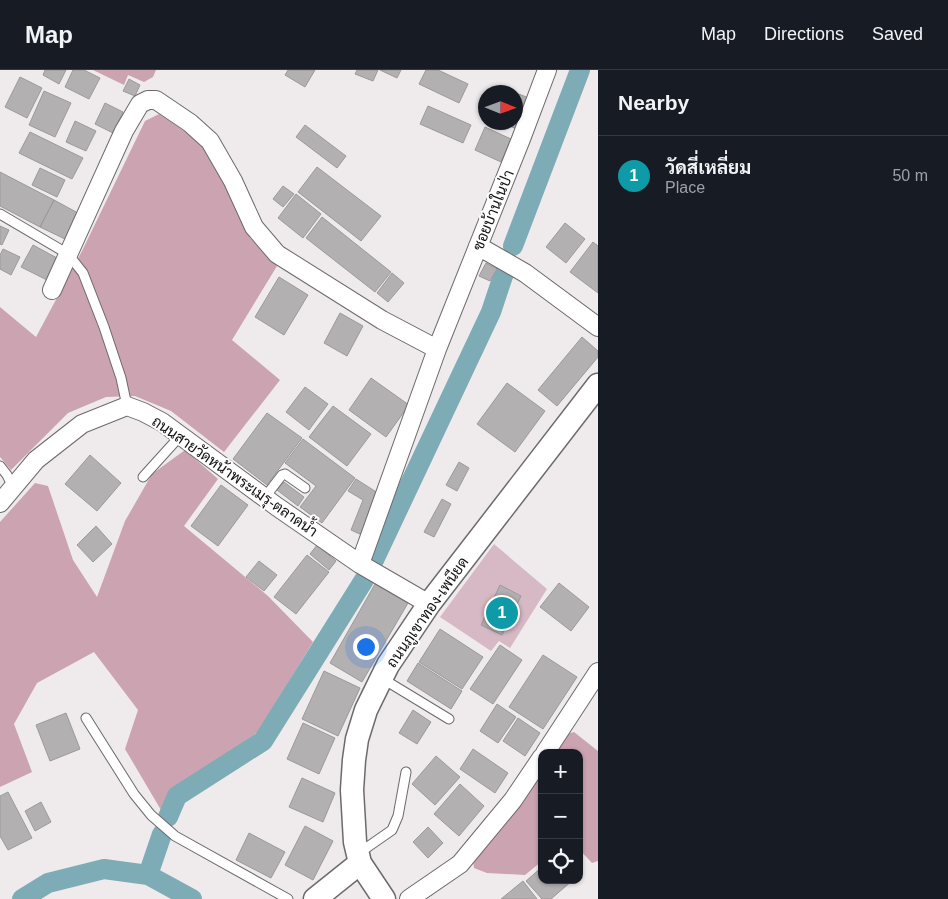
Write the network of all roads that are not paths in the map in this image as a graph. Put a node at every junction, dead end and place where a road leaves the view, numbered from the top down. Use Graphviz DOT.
graph roads {
  1 [pos="547,70"];
  2 [pos="0,214"];
  3 [pos="478,246"];
  4 [pos="68,254"];
  5 [pos="52,290"];
  6 [pos="598,327"];
  7 [pos="437,349"];
  8 [pos="598,385"];
  9 [pos="127,406"];
  10 [pos="181,435"];
  11 [pos="0,466"];
  12 [pos="143,477"];
  13 [pos="13,487"];
  14 [pos="305,488"];
  15 [pos="265,497"];
  16 [pos="0,503"];
  17 [pos="360,564"];
  18 [pos="429,604"];
  19 [pos="598,672"];
  20 [pos="382,678"];
  21 [pos="86,718"];
  22 [pos="449,719"];
  23 [pos="548,749"];
  24 [pos="538,763"];
  25 [pos="406,772"];
  26 [pos="359,859"];
  27 [pos="288,899"];
  28 [pos="314,899"];
  29 [pos="384,899"];
  30 [pos="410,899"];
  1 -- 3 [label="street, ซอยบ้านในป่า"];
  2 -- 4 [label="lane"];
  3 -- 6 [label="street"];
  3 -- 7 [label="street, ซอยบ้านในป่า"];
  4 -- 5 [label="street"];
  4 -- 7 [label="street"];
  4 -- 9 [label="lane"];
  7 -- 17 [label="street, ซอยบ้านในป่า"];
  8 -- 18 [label="street, ถนนภูเขาทอง-เพนียด"];
  9 -- 10 [label="street, ถนนสายวัดหน้าพระเมรุ-ตลาดน้ำ"];
  9 -- 13 [label="street"];
  10 -- 12 [label="lane"];
  10 -- 15 [label="street, ถนนสายวัดหน้าพระเมรุ-ตลาดน้ำ"];
  11 -- 13 [label="lane"];
  13 -- 16 [label="street"];
  14 -- 15 [label="lane"];
  15 -- 17 [label="street, ถนนสายวัดหน้าพระเมรุ-ตลาดน้ำ"];
  17 -- 18 [label="street, ถนนสายวัดหน้าพระเมรุ-ตลาดน้ำ"];
  18 -- 20 [label="street, ถนนภูเขาทอง-เพนียด"];
  19 -- 23 [label="street"];
  20 -- 22 [label="lane"];
  20 -- 26 [label="street, ถนนภูเขาทอง-เพนียด"];
  21 -- 27 [label="lane"];
  24 -- 30 [label="street"];
  25 -- 26 [label="lane"];
  26 -- 28 [label="street"];
  26 -- 29 [label="street, ถนนภูเขาทอง-เพนียด"];
}
